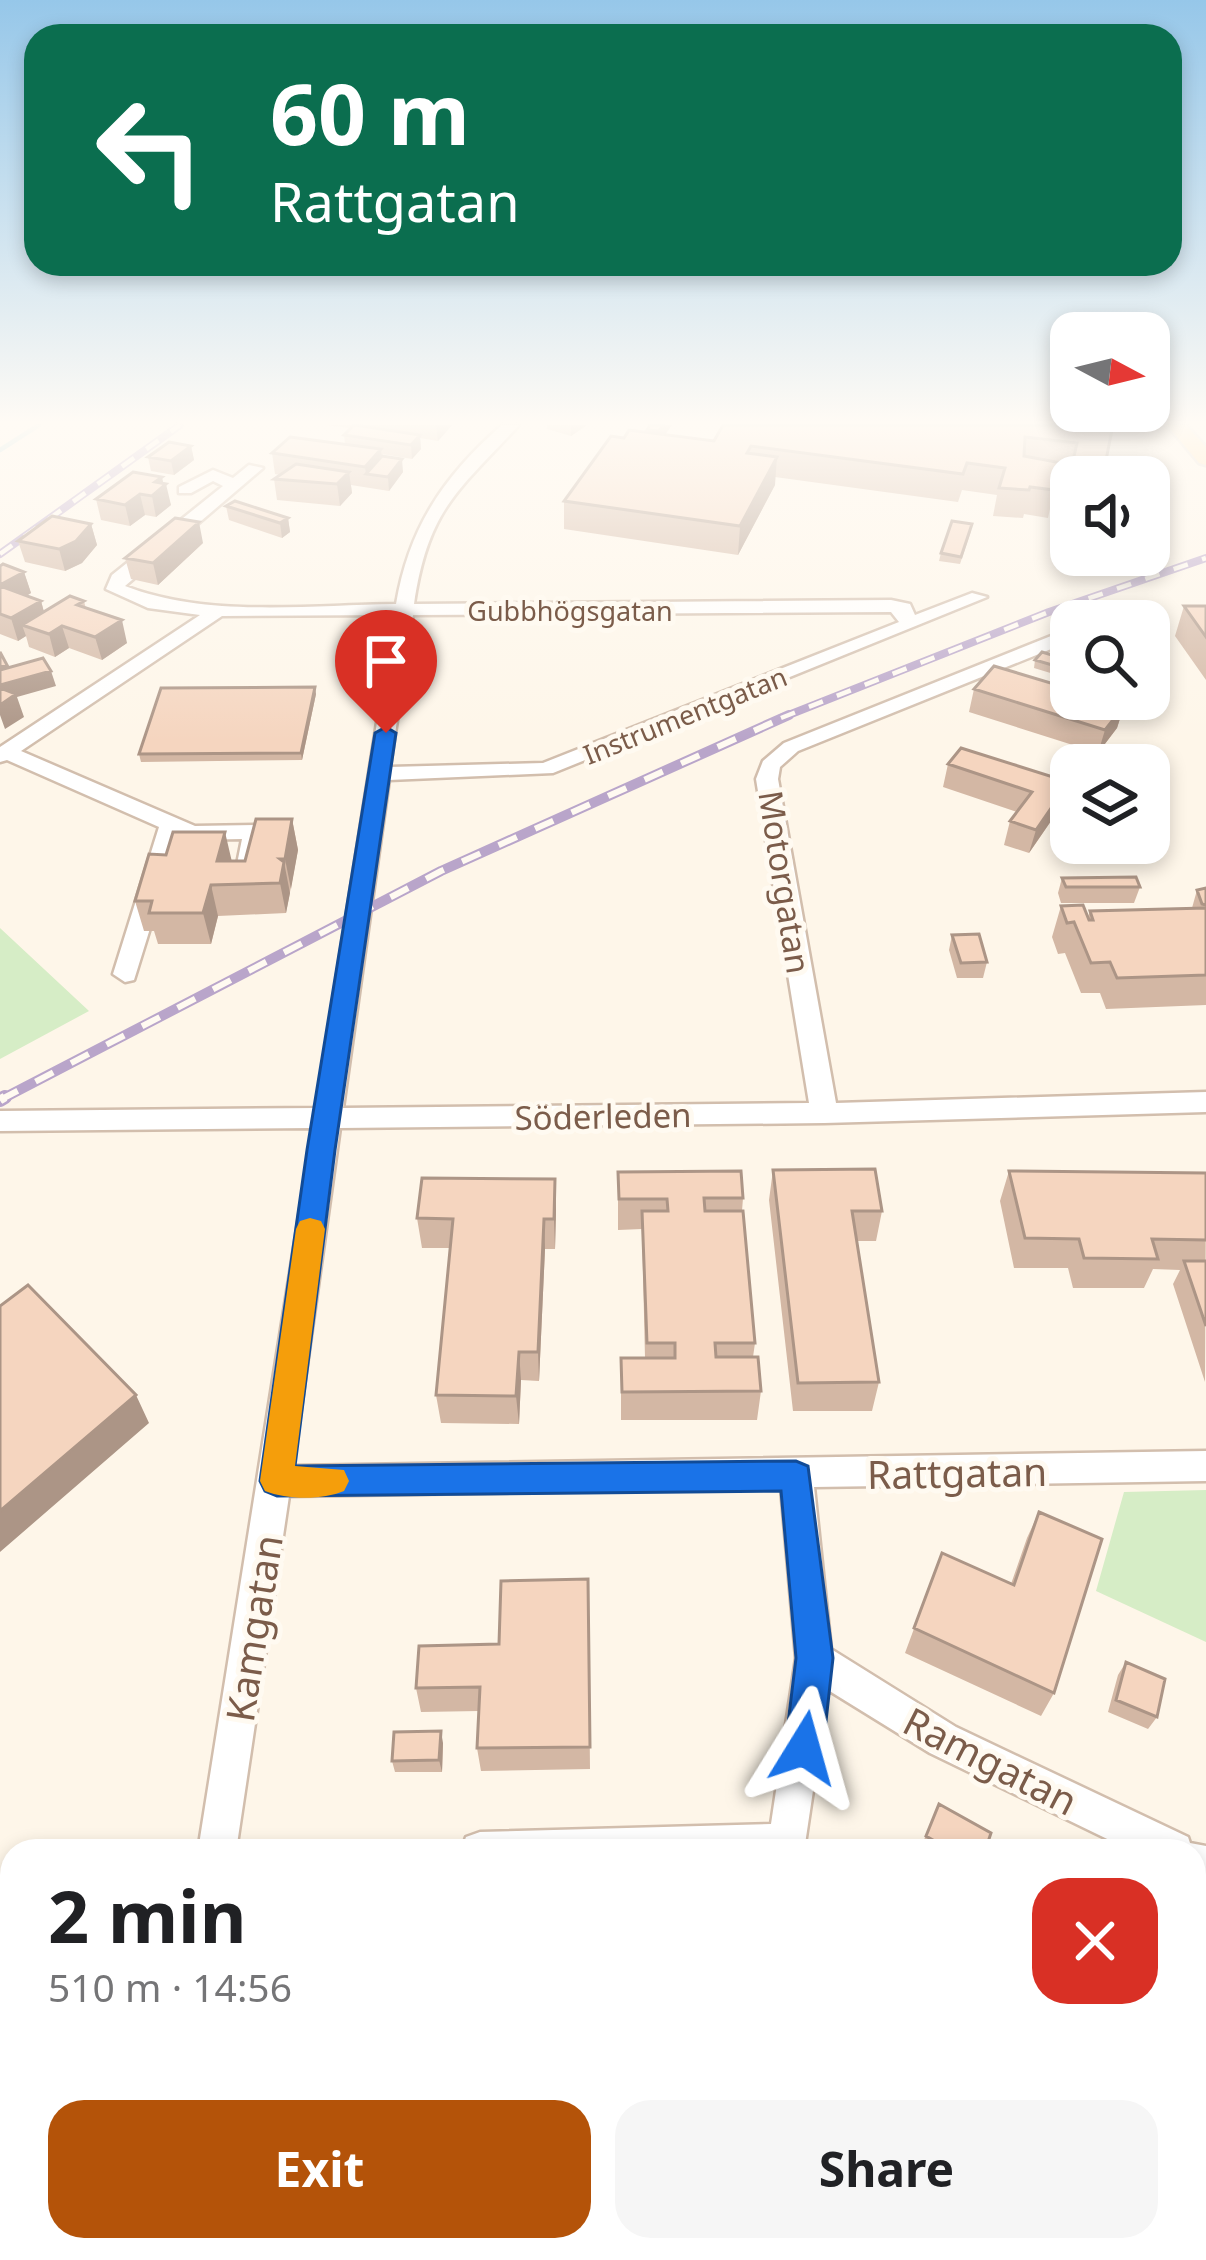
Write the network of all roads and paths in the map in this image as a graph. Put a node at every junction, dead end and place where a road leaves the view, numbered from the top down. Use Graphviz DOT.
graph roads {
  1 [pos="178,530"];
  2 [pos="421,530"];
  3 [pos="978,597"];
  4 [pos="218,611"];
  5 [pos="404,611"];
  6 [pos="910,625"];
  7 [pos="1050,642"];
  8 [pos="3,754"];
  9 [pos="380,774"];
  10 [pos="172,824"];
  11 [pos="246,874"];
  12 [pos="124,974"];
  13 [pos="1206,1102"];
  14 [pos="824,1112"];
  15 [pos="326,1119"];
  16 [pos="0,1121"];
  17 [pos="1206,1466"];
  18 [pos="796,1476"];
  19 [pos="277,1481"];
  20 [pos="814,1658"];
  21 [pos="219,1839"];
  22 [pos="789,1839"];
  23 [pos="1150,1839"];
  1 -- 4 [label="street, Gubbhögsgatan"];
  2 -- 5 [label="street, Kamgatan"];
  3 -- 6 [label="street, Instrumentgatan"];
  4 -- 5 [label="street, Gubbhögsgatan"];
  4 -- 8 [label="street"];
  5 -- 6 [label="street, Gubbhögsgatan"];
  5 -- 9 [label="street, Kamgatan"];
  6 -- 9 [label="street, Instrumentgatan"];
  7 -- 14 [label="street, Motorgatan"];
  8 -- 10 [label="street"];
  9 -- 15 [label="street, Kamgatan"];
  10 -- 11 [label="street"];
  10 -- 12 [label="street"];
  13 -- 14 [label="street, Söderleden"];
  14 -- 15 [label="street, Söderleden"];
  15 -- 16 [label="street, Söderleden"];
  15 -- 19 [label="street, Kamgatan"];
  17 -- 18 [label="street, Rattgatan"];
  18 -- 19 [label="street, Rattgatan"];
  18 -- 20 [label="street"];
  19 -- 21 [label="street, Kamgatan"];
  20 -- 22 [label="street"];
  20 -- 23 [label="street, Ramgatan"];
}
